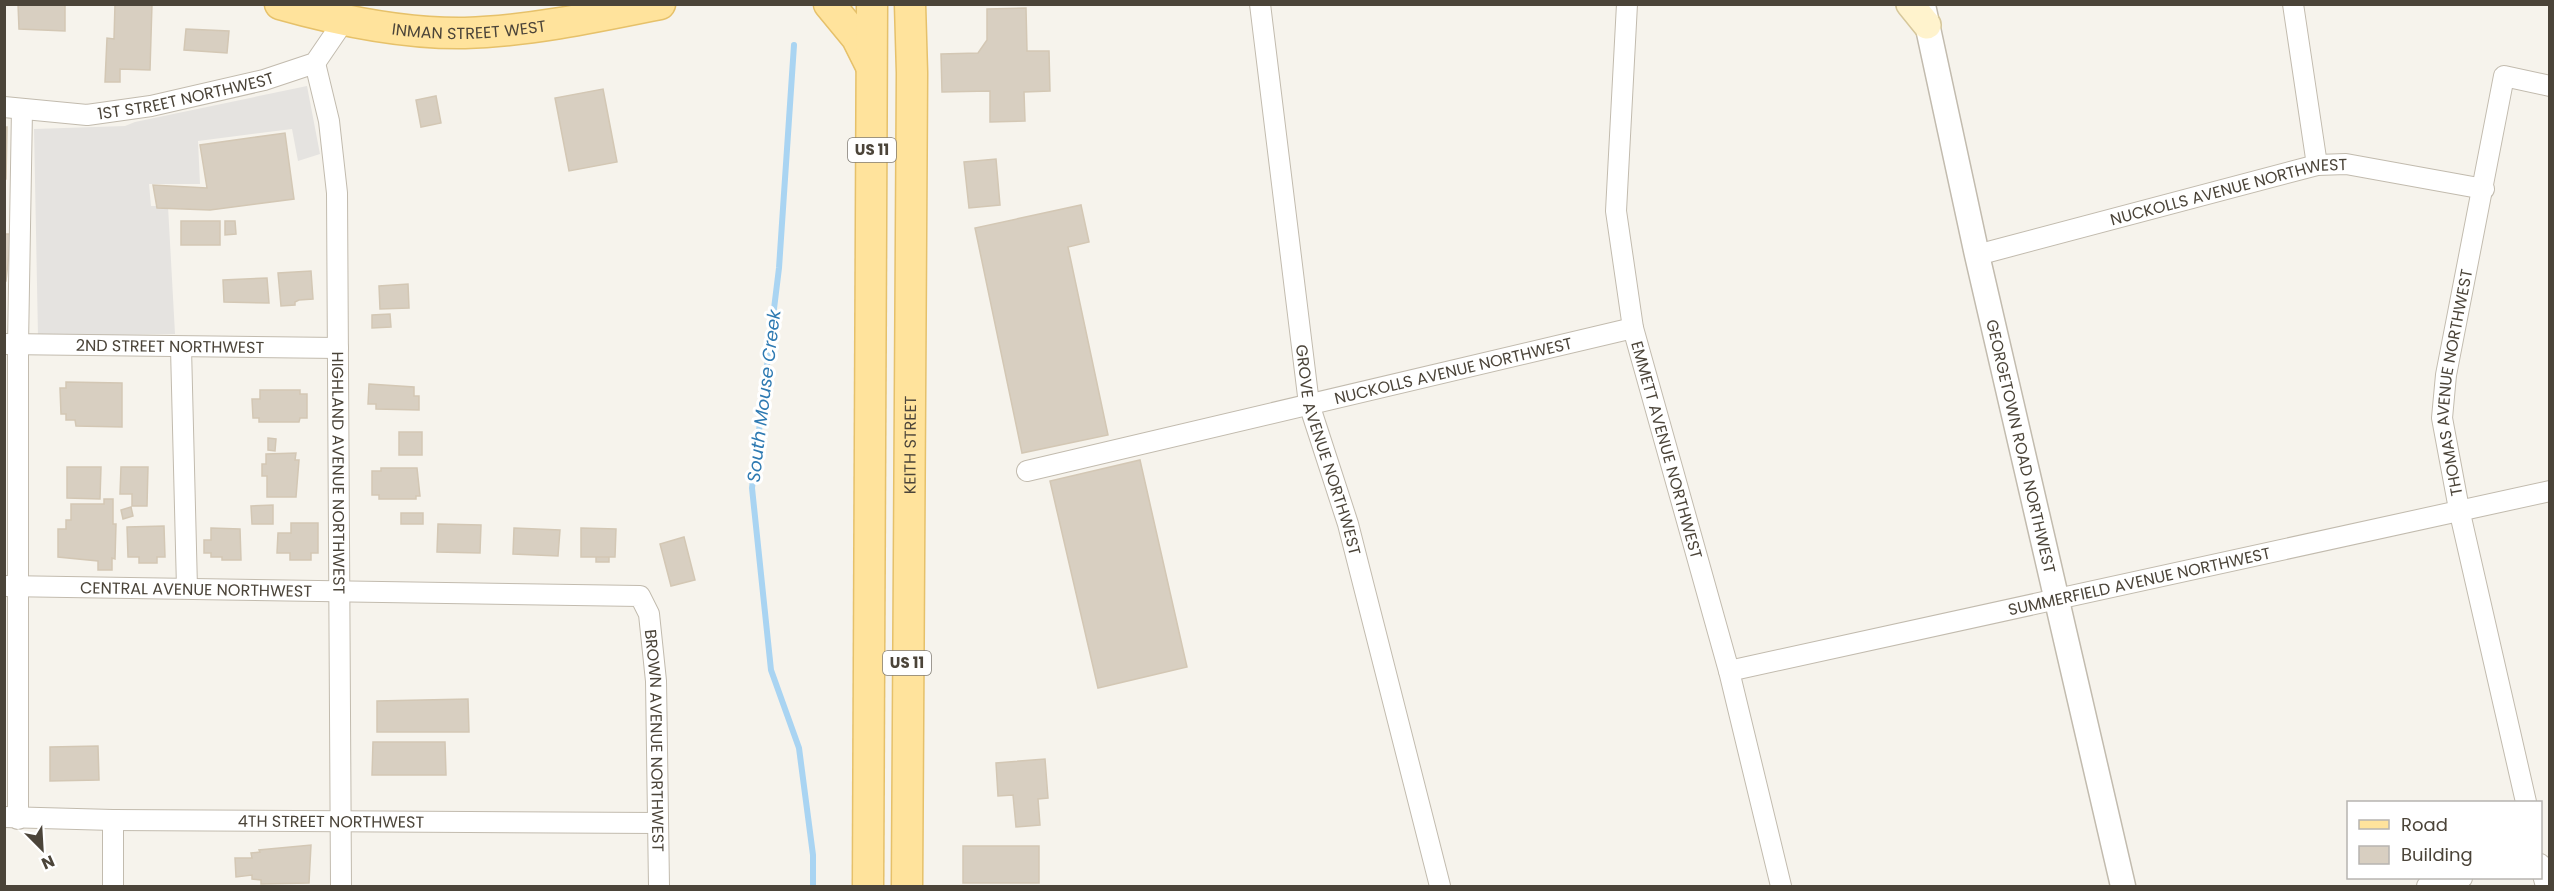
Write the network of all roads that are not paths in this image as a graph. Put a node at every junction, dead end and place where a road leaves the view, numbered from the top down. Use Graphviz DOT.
graph roads {
  1 [pos="280,4"];
  2 [pos="660,4"];
  3 [pos="829,4"];
  4 [pos="872,4"];
  5 [pos="910,4"];
  6 [pos="1260,4"];
  7 [pos="1627,4"];
  8 [pos="1910,4"];
  9 [pos="2293,4"];
  10 [pos="1925,15"];
  11 [pos="343,22"];
  12 [pos="315,63"];
  13 [pos="872,69"];
  14 [pos="2550,86"];
  15 [pos="13,108"];
  16 [pos="2317,165"];
  17 [pos="2484,189"];
  18 [pos="1977,255"];
  19 [pos="1633,328"];
  20 [pos="11,344"];
  21 [pos="181,348"];
  22 [pos="338,348"];
  23 [pos="1309,404"];
  24 [pos="1027,471"];
  25 [pos="2550,491"];
  26 [pos="2458,509"];
  27 [pos="871,561"];
  28 [pos="908,561"];
  29 [pos="12,587"];
  30 [pos="187,588"];
  31 [pos="340,592"];
  32 [pos="640,596"];
  33 [pos="2056,601"];
  34 [pos="1730,671"];
  35 [pos="2526,801"];
  36 [pos="11,818"];
  37 [pos="113,820"];
  38 [pos="341,822"];
  39 [pos="658,823"];
  40 [pos="2542,868"];
  41 [pos="2458,879"];
  42 [pos="113,886"];
  43 [pos="340,886"];
  44 [pos="659,886"];
  45 [pos="868,886"];
  46 [pos="907,886"];
  47 [pos="1440,886"];
  48 [pos="1781,886"];
  49 [pos="2123,886"];
  50 [pos="2427,886"];
  51 [pos="2546,886"];
  1 -- 11 [label="main road, INMAN STREET WEST"];
  2 -- 11 [label="main road, INMAN STREET WEST"];
  3 -- 13 [label="main road"];
  4 -- 13 [label="main road, US 11"];
  5 -- 28 [label="main road, KEITH STREET / US 11"];
  6 -- 23 [label="street, GROVE AVENUE NORTHWEST"];
  7 -- 19 [label="street, EMMETT AVENUE NORTHWEST"];
  8 -- 10 [label="main road"];
  9 -- 16 [label="street"];
  10 -- 18 [label="street, GEORGETOWN ROAD NORTHWEST"];
  11 -- 12 [label="street"];
  12 -- 15 [label="street, 1ST STREET NORTHWEST"];
  12 -- 22 [label="street, HIGHLAND AVENUE NORTHWEST"];
  13 -- 27 [label="main road, US 11"];
  14 -- 17 [label="street, THOMAS AVENUE NORTHWEST"];
  15 -- 20 [label="street"];
  16 -- 17 [label="street, NUCKOLLS AVENUE NORTHWEST"];
  16 -- 18 [label="street, NUCKOLLS AVENUE NORTHWEST"];
  17 -- 26 [label="street, THOMAS AVENUE NORTHWEST"];
  18 -- 33 [label="street, GEORGETOWN ROAD NORTHWEST"];
  19 -- 23 [label="street, NUCKOLLS AVENUE NORTHWEST"];
  19 -- 34 [label="street, EMMETT AVENUE NORTHWEST"];
  20 -- 21 [label="street, 2ND STREET NORTHWEST"];
  20 -- 29 [label="street"];
  21 -- 22 [label="street, 2ND STREET NORTHWEST"];
  21 -- 30 [label="street"];
  22 -- 31 [label="street, HIGHLAND AVENUE NORTHWEST"];
  23 -- 24 [label="street, NUCKOLLS AVENUE NORTHWEST"];
  23 -- 47 [label="street, GROVE AVENUE NORTHWEST"];
  25 -- 26 [label="street, SUMMERFIELD AVENUE NORTHWEST"];
  26 -- 33 [label="street, SUMMERFIELD AVENUE NORTHWEST"];
  26 -- 35 [label="street, THOMAS AVENUE NORTHWEST"];
  27 -- 28 [label="main road"];
  27 -- 45 [label="main road, US 11"];
  28 -- 46 [label="main road, KEITH STREET / US 11"];
  29 -- 30 [label="street, CENTRAL AVENUE NORTHWEST"];
  29 -- 36 [label="street"];
  30 -- 31 [label="street, CENTRAL AVENUE NORTHWEST"];
  31 -- 32 [label="street, CENTRAL AVENUE NORTHWEST"];
  31 -- 38 [label="street, HIGHLAND AVENUE NORTHWEST"];
  32 -- 39 [label="street, BROWN AVENUE NORTHWEST"];
  33 -- 34 [label="street, SUMMERFIELD AVENUE NORTHWEST"];
  33 -- 49 [label="street, GEORGETOWN ROAD NORTHWEST"];
  34 -- 48 [label="street, EMMETT AVENUE NORTHWEST"];
  36 -- 37 [label="street, 4TH STREET NORTHWEST"];
  37 -- 38 [label="street, 4TH STREET NORTHWEST"];
  37 -- 42 [label="street"];
  38 -- 39 [label="street, 4TH STREET NORTHWEST"];
  38 -- 43 [label="street, HIGHLAND AVENUE NORTHWEST"];
  39 -- 44 [label="street, BROWN AVENUE NORTHWEST"];
  40 -- 51 [label="street"];
  41 -- 50 [label="street"];
}
